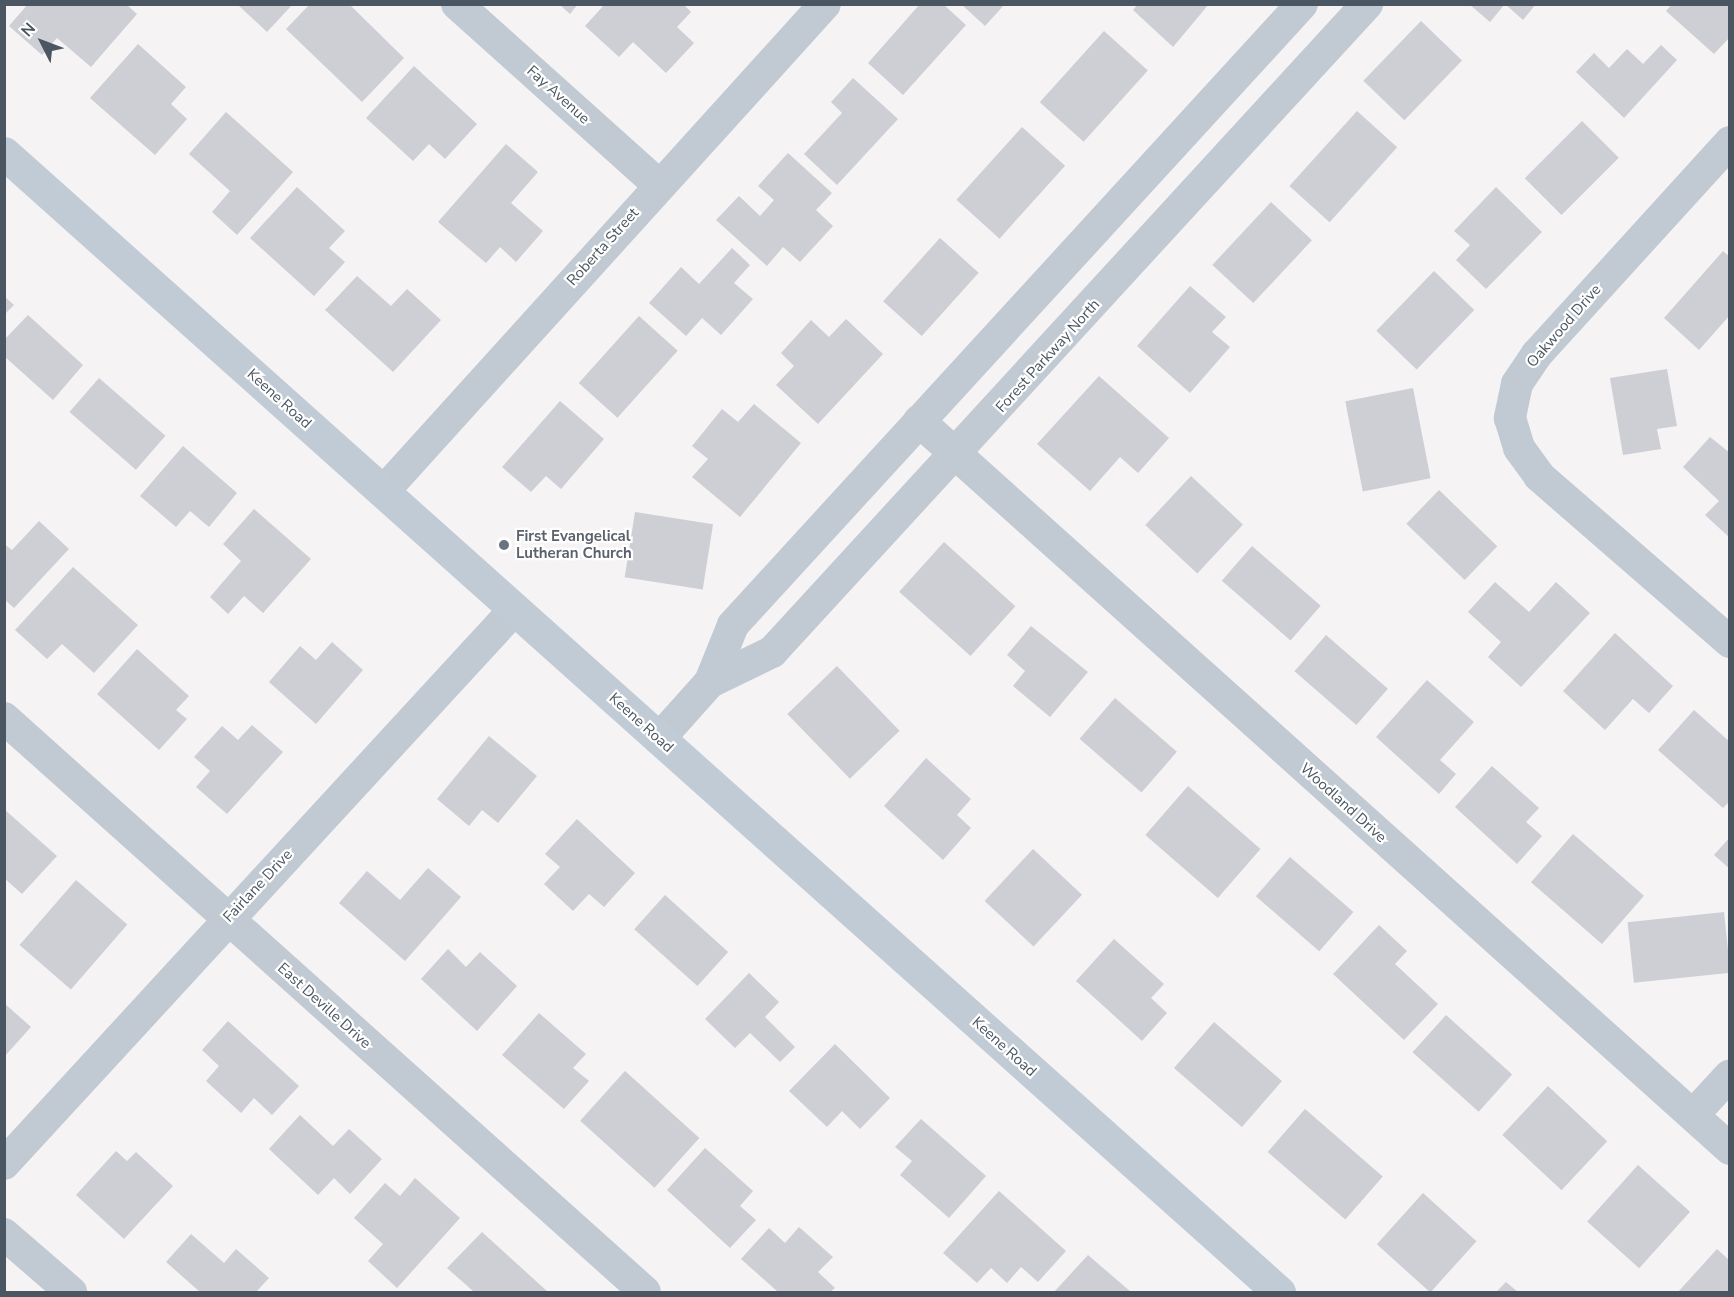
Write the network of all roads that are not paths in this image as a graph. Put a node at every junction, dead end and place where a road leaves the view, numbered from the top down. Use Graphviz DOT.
graph roads {
  1 [pos="457,4"];
  2 [pos="825,4"];
  3 [pos="1302,4"];
  4 [pos="1366,4"];
  5 [pos="1730,142"];
  6 [pos="4,153"];
  7 [pos="659,185"];
  8 [pos="919,421"];
  9 [pos="956,457"];
  10 [pos="383,492"];
  11 [pos="514,610"];
  12 [pos="1730,642"];
  13 [pos="710,682"];
  14 [pos="4,718"];
  15 [pos="659,739"];
  16 [pos="226,920"];
  17 [pos="1730,1075"];
  18 [pos="1693,1115"];
  19 [pos="1730,1149"];
  20 [pos="4,1164"];
  21 [pos="4,1234"];
  22 [pos="71,1293"];
  23 [pos="645,1293"];
  24 [pos="1279,1293"];
  1 -- 7 [label="street, Fay Avenue"];
  2 -- 7 [label="street, Roberta Street"];
  3 -- 8 [label="street, Forest Parkway North"];
  4 -- 9 [label="street, Forest Parkway North"];
  5 -- 12 [label="street, Oakwood Drive"];
  6 -- 10 [label="main road, Keene Road"];
  7 -- 10 [label="street, Roberta Street"];
  8 -- 9 [label="street, Woodland Drive"];
  8 -- 13 [label="street, Forest Parkway North"];
  9 -- 13 [label="street, Forest Parkway North"];
  9 -- 18 [label="street, Woodland Drive"];
  10 -- 11 [label="main road, Keene Road"];
  11 -- 15 [label="main road, Keene Road"];
  11 -- 16 [label="street, Fairlane Drive"];
  13 -- 15 [label="street, Forest Parkway North"];
  14 -- 16 [label="street, East Deville Drive"];
  15 -- 24 [label="main road, Keene Road"];
  16 -- 20 [label="street, Fairlane Drive"];
  16 -- 23 [label="street, East Deville Drive"];
  17 -- 18 [label="street"];
  18 -- 19 [label="street, Woodland Drive"];
  21 -- 22 [label="street"];
}
